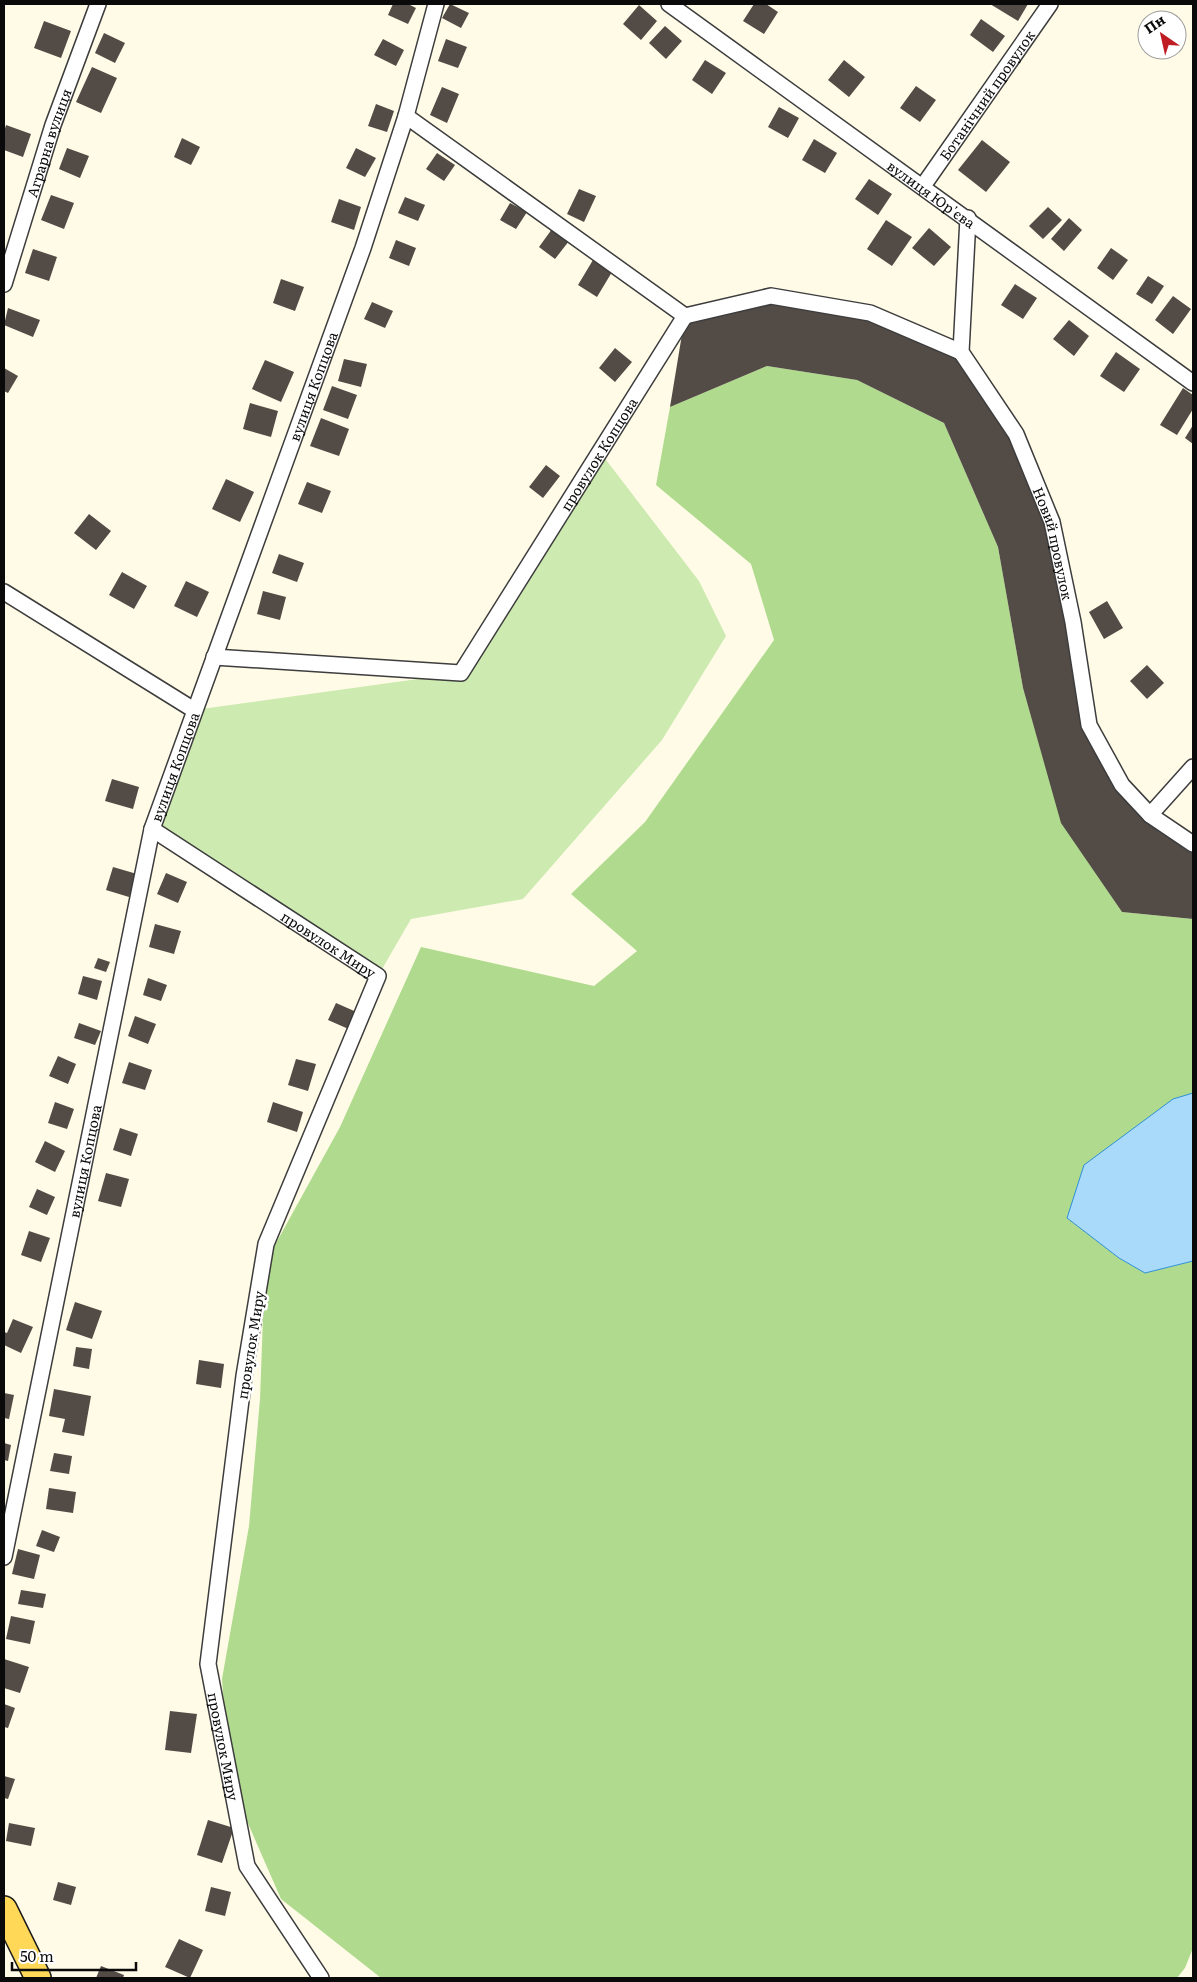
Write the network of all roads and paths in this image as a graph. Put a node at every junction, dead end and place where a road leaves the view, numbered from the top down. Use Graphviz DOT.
graph roads {
  1 [pos="98,4"];
  2 [pos="436,4"];
  3 [pos="669,4"];
  4 [pos="1050,4"];
  5 [pos="406,116"];
  6 [pos="923,186"];
  7 [pos="968,218"];
  8 [pos="4,284"];
  9 [pos="685,316"];
  10 [pos="961,352"];
  11 [pos="1193,382"];
  12 [pos="4,592"];
  13 [pos="214,657"];
  14 [pos="194,710"];
  15 [pos="1193,768"];
  16 [pos="1150,815"];
  17 [pos="152,830"];
  18 [pos="1193,844"];
  19 [pos="4,1556"];
  20 [pos="4,1909"];
  21 [pos="38,1978"];
  22 [pos="321,1978"];
  1 -- 8 [label="street, Аграрна вулиця"];
  2 -- 5 [label="street, вулиця Копцова"];
  3 -- 6 [label="street, вулиця Юр'єва"];
  4 -- 6 [label="street, Ботанічний провулок"];
  5 -- 9 [label="street"];
  5 -- 13 [label="street, вулиця Копцова"];
  6 -- 7 [label="street, вулиця Юр'єва"];
  7 -- 10 [label="street"];
  7 -- 11 [label="street, вулиця Юр'єва"];
  9 -- 10 [label="street"];
  9 -- 13 [label="street, провулок Копцова"];
  10 -- 16 [label="street, Новий провулок"];
  12 -- 14 [label="street"];
  13 -- 14 [label="street, вулиця Копцова"];
  14 -- 17 [label="street, вулиця Копцова"];
  15 -- 16 [label="street"];
  16 -- 18 [label="street, Новий провулок"];
  17 -- 19 [label="street, вулиця Копцова"];
  17 -- 22 [label="street, провулок Миру"];
  20 -- 21 [label="main road"];
}
